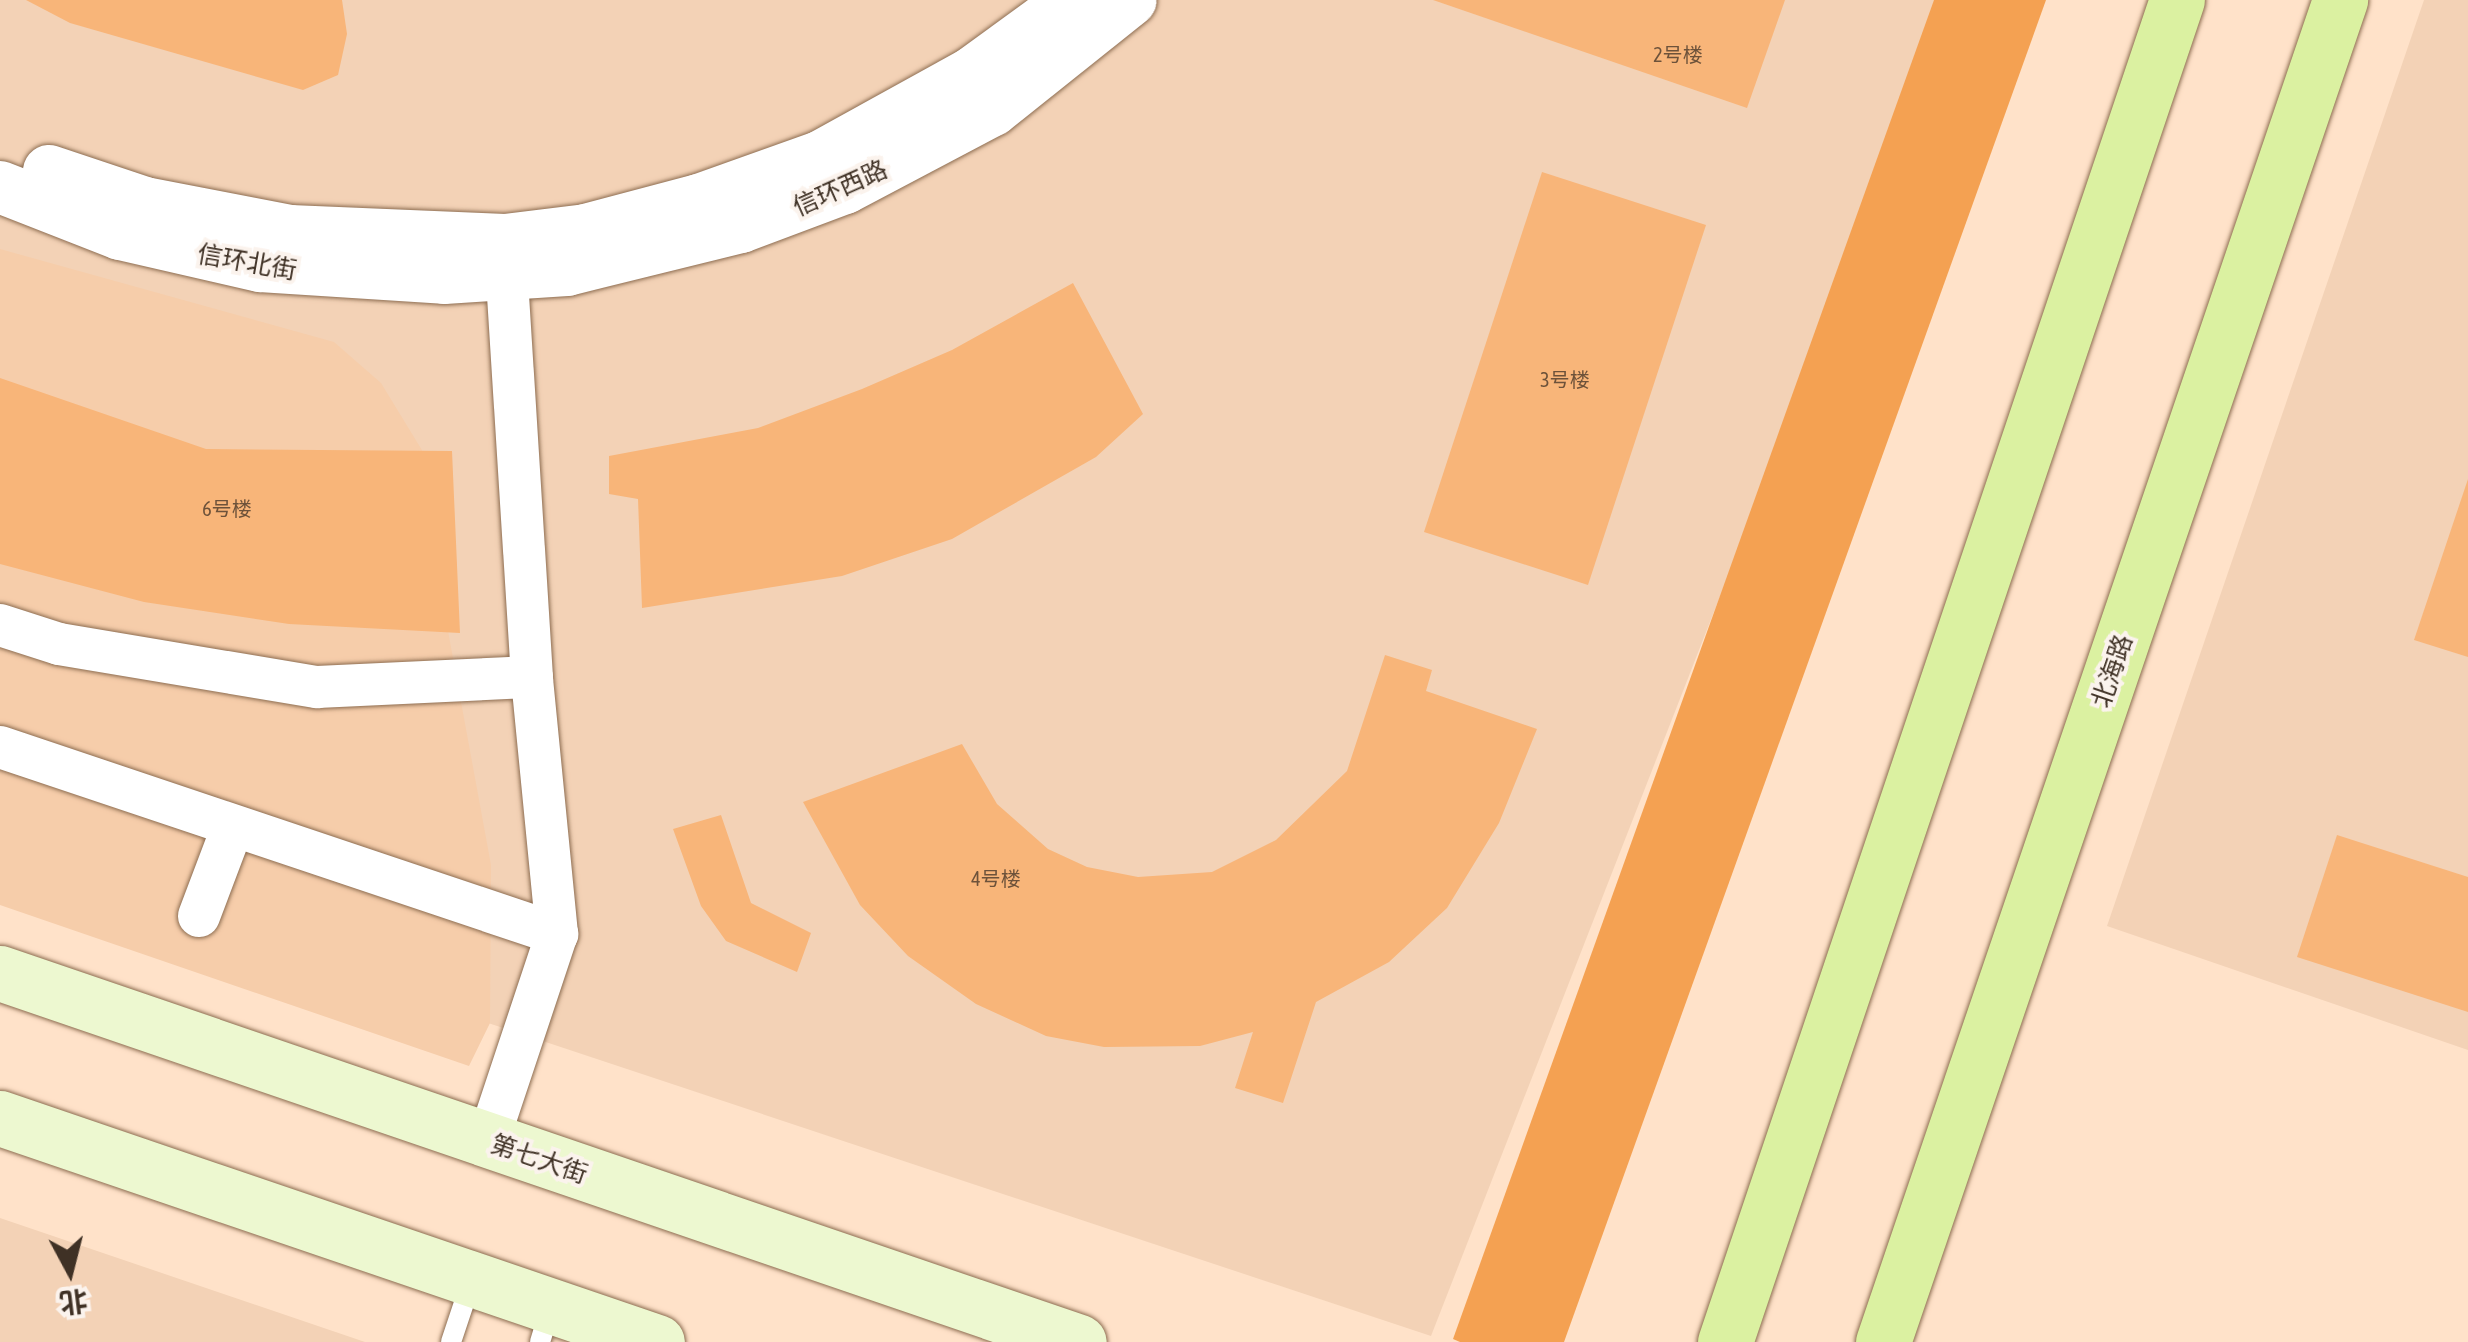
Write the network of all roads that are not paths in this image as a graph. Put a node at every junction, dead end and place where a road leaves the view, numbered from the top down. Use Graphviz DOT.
graph roads {
  1 [pos="1072,0"];
  2 [pos="1131,0"];
  3 [pos="2177,0"];
  4 [pos="2340,0"];
  5 [pos="0,151"];
  6 [pos="0,187"];
  7 [pos="505,258"];
  8 [pos="0,625"];
  9 [pos="532,677"];
  10 [pos="0,748"];
  11 [pos="233,826"];
  12 [pos="199,916"];
  13 [pos="557,934"];
  14 [pos="0,973"];
  15 [pos="2,1127"];
  16 [pos="488,1142"];
  17 [pos="472,1279"];
  18 [pos="545,1324"];
  19 [pos="451,1342"];
  20 [pos="658,1342"];
  21 [pos="1079,1342"];
  22 [pos="1724,1342"];
  23 [pos="1883,1342"];
  1 -- 7 [label="street, 信环西路"];
  2 -- 7 [label="street, 信环西路"];
  3 -- 22 [label="main road"];
  4 -- 23 [label="main road, 北海路"];
  5 -- 7 [label="street, 信环北街"];
  6 -- 7 [label="street, 信环北街"];
  7 -- 9 [label="street"];
  8 -- 9 [label="street"];
  9 -- 13 [label="street"];
  10 -- 11 [label="street"];
  11 -- 12 [label="street"];
  11 -- 13 [label="street"];
  13 -- 16 [label="street"];
  14 -- 16 [label="main road, 第七大街"];
  15 -- 17 [label="main road"];
  16 -- 21 [label="main road, 第七大街"];
  17 -- 18 [label="main road"];
  17 -- 19 [label="lane"];
  18 -- 20 [label="main road"];
}
